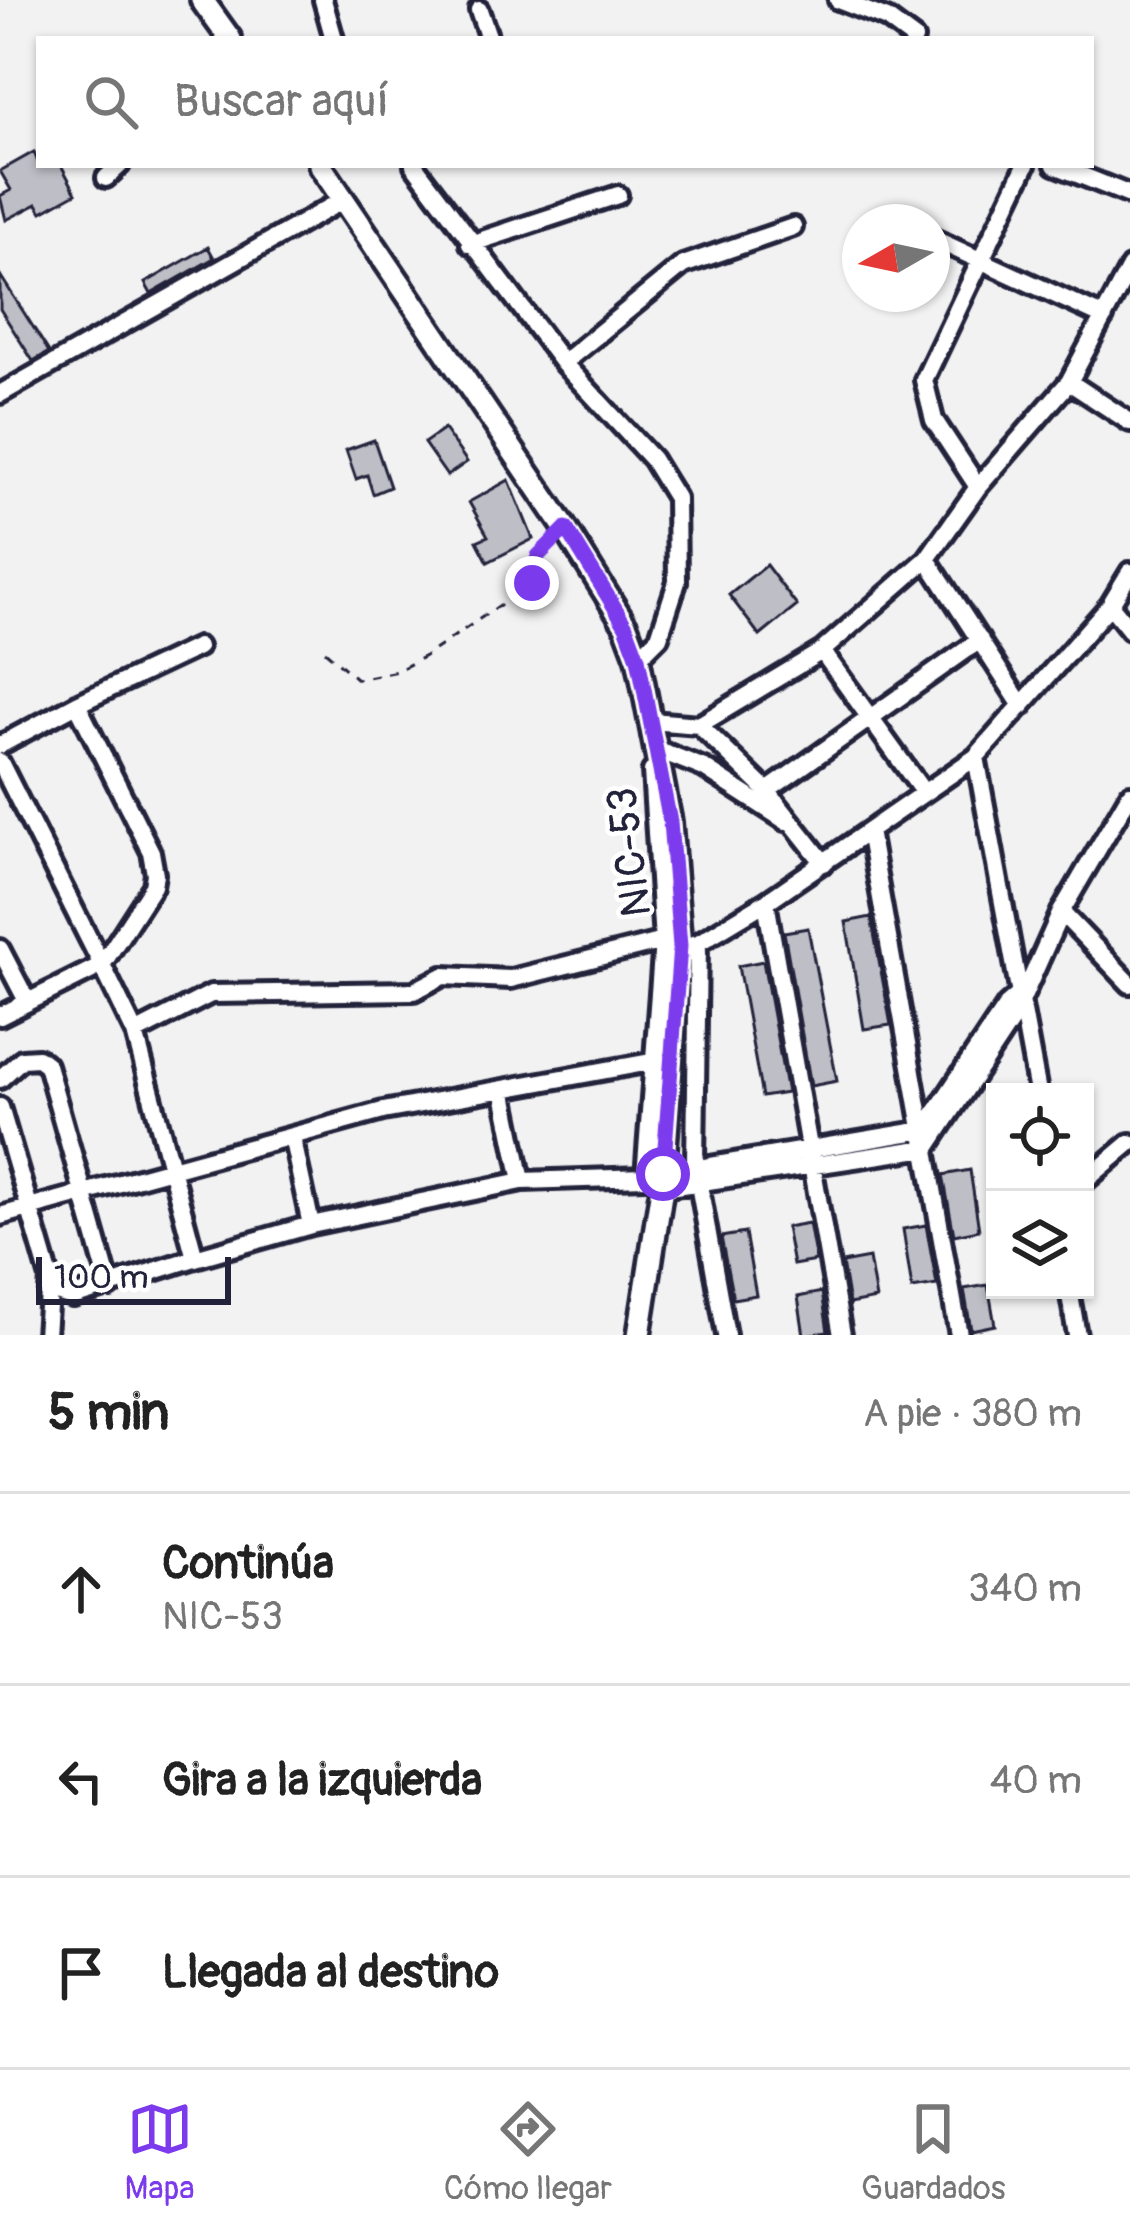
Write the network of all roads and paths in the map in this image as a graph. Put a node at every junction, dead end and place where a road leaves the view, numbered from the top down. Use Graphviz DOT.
graph roads {
  1 [pos="202,0"];
  2 [pos="323,0"];
  3 [pos="838,0"];
  4 [pos="479,10"];
  5 [pos="228,36"];
  6 [pos="333,36"];
  7 [pos="488,36"];
  8 [pos="910,36"];
  9 [pos="322,168"];
  10 [pos="416,168"];
  11 [pos="1025,168"];
  12 [pos="1062,168"];
  13 [pos="618,195"];
  14 [pos="1130,195"];
  15 [pos="343,200"];
  16 [pos="794,227"];
  17 [pos="470,244"];
  18 [pos="950,246"];
  19 [pos="981,260"];
  20 [pos="1128,274"];
  21 [pos="1104,316"];
  22 [pos="563,363"];
  23 [pos="1069,382"];
  24 [pos="0,393"];
  25 [pos="1130,422"];
  26 [pos="978,487"];
  27 [pos="566,528"];
  28 [pos="927,559"];
  29 [pos="1130,572"];
  30 [pos="1110,605"];
  31 [pos="1130,629"];
  32 [pos="980,640"];
  33 [pos="198,647"];
  34 [pos="325,651"];
  35 [pos="822,651"];
  36 [pos="638,658"];
  37 [pos="77,704"];
  38 [pos="1022,706"];
  39 [pos="651,722"];
  40 [pos="870,722"];
  41 [pos="699,725"];
  42 [pos="0,745"];
  43 [pos="656,749"];
  44 [pos="976,758"];
  45 [pos="0,762"];
  46 [pos="767,791"];
  47 [pos="923,793"];
  48 [pos="1129,797"];
  49 [pos="796,828"];
  50 [pos="869,831"];
  51 [pos="824,863"];
  52 [pos="766,902"];
  53 [pos="1061,912"];
  54 [pos="680,944"];
  55 [pos="0,949"];
  56 [pos="102,965"];
  57 [pos="1130,984"];
  58 [pos="1023,992"];
  59 [pos="27,1001"];
  60 [pos="0,1016"];
  61 [pos="135,1033"];
  62 [pos="656,1060"];
  63 [pos="0,1079"];
  64 [pos="1037,1083"];
  65 [pos="503,1089"];
  66 [pos="0,1107"];
  67 [pos="292,1136"];
  68 [pos="926,1139"];
  69 [pos="1130,1143"];
  70 [pos="812,1157"];
  71 [pos="171,1169"];
  72 [pos="1094,1173"];
  73 [pos="697,1176"];
  74 [pos="657,1180"];
  75 [pos="522,1181"];
  76 [pos="83,1193"];
  77 [pos="32,1207"];
  78 [pos="0,1216"];
  79 [pos="311,1225"];
  80 [pos="195,1258"];
  81 [pos="50,1278"];
  82 [pos="110,1287"];
  83 [pos="1071,1299"];
  84 [pos="46,1335"];
  85 [pos="639,1335"];
  86 [pos="726,1335"];
  87 [pos="842,1335"];
  88 [pos="959,1335"];
  89 [pos="1077,1335"];
  1 -- 5 [label="main road"];
  2 -- 6 [label="street"];
  3 -- 8 [label="street"];
  4 -- 7 [label="street"];
  9 -- 15 [label="main road, NIC-53 / NIC-53"];
  10 -- 17 [label="street"];
  11 -- 19 [label="street"];
  12 -- 14 [label="street"];
  13 -- 17 [label="street"];
  15 -- 24 [label="street"];
  15 -- 27 [label="main road, NIC-53 / NIC-53"];
  16 -- 22 [label="street"];
  17 -- 22 [label="street"];
  18 -- 19 [label="street"];
  19 -- 21 [label="street"];
  19 -- 26 [label="street"];
  20 -- 21 [label="street"];
  21 -- 23 [label="street"];
  22 -- 36 [label="street"];
  23 -- 25 [label="street"];
  23 -- 26 [label="street"];
  26 -- 28 [label="street"];
  27 -- 34 [label="path"];
  27 -- 36 [label="main road, NIC-53 / NIC-53"];
  28 -- 32 [label="street"];
  28 -- 35 [label="street"];
  29 -- 30 [label="street"];
  30 -- 31 [label="street"];
  30 -- 38 [label="street"];
  32 -- 38 [label="street"];
  32 -- 40 [label="street"];
  33 -- 37 [label="street"];
  35 -- 40 [label="street"];
  35 -- 41 [label="street"];
  36 -- 39 [label="main road, NIC-53 / NIC-53"];
  37 -- 42 [label="street"];
  37 -- 56 [label="street"];
  38 -- 44 [label="street"];
  39 -- 41 [label="street"];
  39 -- 43 [label="main road, NIC-53 / NIC-53"];
  39 -- 54 [label="street"];
  40 -- 46 [label="street"];
  40 -- 47 [label="street"];
  41 -- 46 [label="street"];
  43 -- 49 [label="street"];
  43 -- 54 [label="main road, NIC-53 / NIC-53"];
  44 -- 47 [label="street"];
  44 -- 58 [label="street"];
  45 -- 56 [label="street"];
  46 -- 49 [label="street"];
  47 -- 50 [label="street"];
  48 -- 53 [label="street"];
  49 -- 51 [label="street"];
  50 -- 51 [label="street"];
  50 -- 68 [label="street"];
  51 -- 52 [label="street"];
  52 -- 54 [label="street"];
  52 -- 70 [label="street"];
  53 -- 57 [label="street"];
  53 -- 58 [label="street"];
  54 -- 61 [label="street"];
  54 -- 62 [label="street"];
  54 -- 73 [label="street"];
  54 -- 74 [label="main road, NIC-53 / NIC-53"];
  55 -- 59 [label="street"];
  56 -- 59 [label="street"];
  56 -- 61 [label="street"];
  58 -- 64 [label="street"];
  58 -- 68 [label="street"];
  59 -- 60 [label="street"];
  61 -- 71 [label="street"];
  62 -- 65 [label="street"];
  62 -- 74 [label="street"];
  63 -- 76 [label="street"];
  65 -- 67 [label="street"];
  65 -- 75 [label="street"];
  66 -- 77 [label="street"];
  67 -- 71 [label="street"];
  67 -- 79 [label="street"];
  68 -- 70 [label="street"];
  68 -- 88 [label="street"];
  69 -- 72 [label="street"];
  70 -- 73 [label="street"];
  70 -- 87 [label="street"];
  71 -- 76 [label="street"];
  71 -- 80 [label="street"];
  73 -- 74 [label="street"];
  73 -- 86 [label="street"];
  74 -- 75 [label="street"];
  74 -- 85 [label="main road, NIC-53 / NIC-53"];
  75 -- 79 [label="street"];
  76 -- 77 [label="street"];
  76 -- 82 [label="street"];
  77 -- 78 [label="street"];
  77 -- 81 [label="street"];
  79 -- 80 [label="street"];
  80 -- 82 [label="street"];
  81 -- 82 [label="street"];
  81 -- 84 [label="street"];
  83 -- 89 [label="street"];
}
